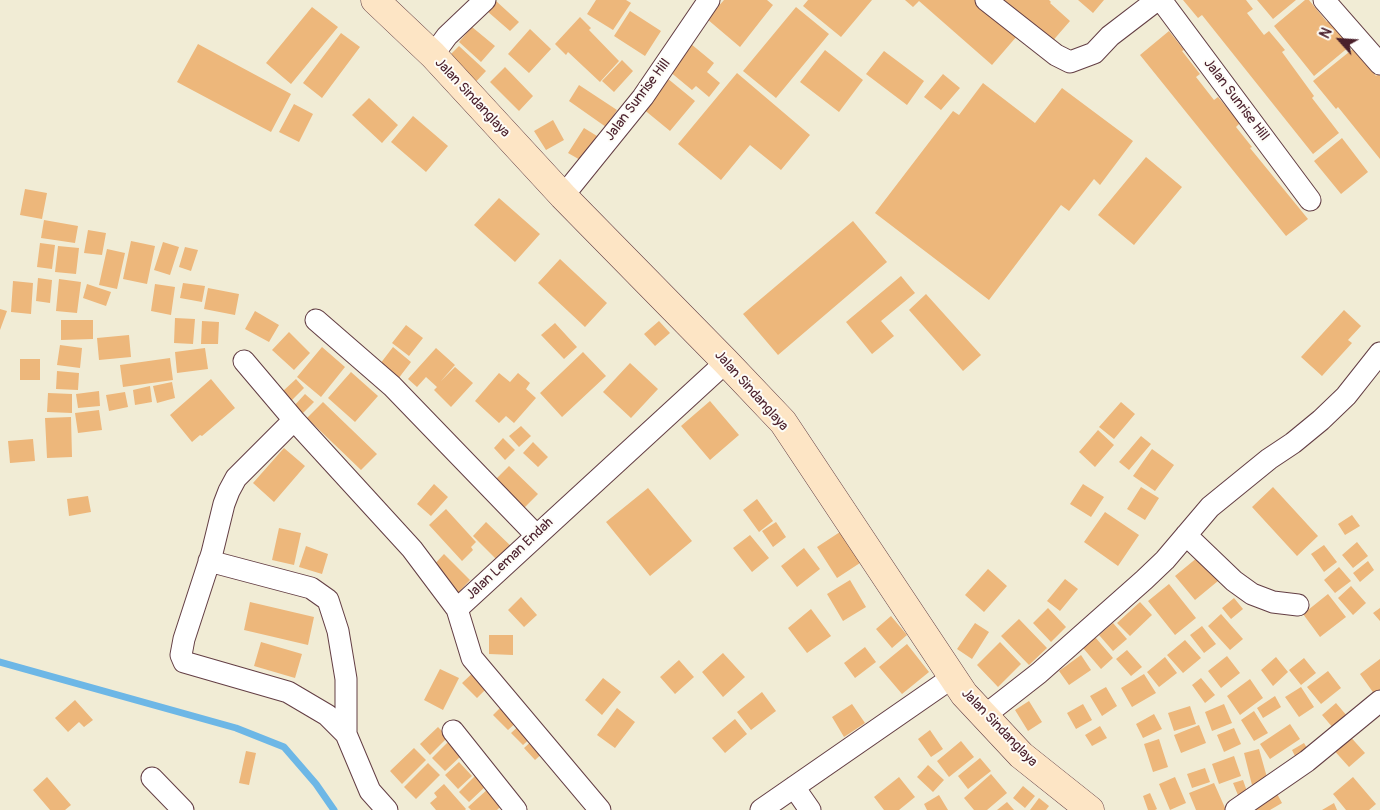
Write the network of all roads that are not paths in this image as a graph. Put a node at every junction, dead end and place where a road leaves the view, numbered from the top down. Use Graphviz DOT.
graph roads {
  1 [pos="375,0"];
  2 [pos="485,0"];
  3 [pos="709,0"];
  4 [pos="986,0"];
  5 [pos="1157,0"];
  6 [pos="1161,0"];
  7 [pos="1324,0"];
  8 [pos="433,55"];
  9 [pos="1380,64"];
  10 [pos="563,196"];
  11 [pos="1310,200"];
  12 [pos="316,320"];
  13 [pos="1380,353"];
  14 [pos="244,362"];
  15 [pos="726,362"];
  16 [pos="294,420"];
  17 [pos="536,535"];
  18 [pos="1186,535"];
  19 [pos="209,562"];
  20 [pos="1298,604"];
  21 [pos="457,609"];
  22 [pos="953,677"];
  23 [pos="1380,702"];
  24 [pos="984,716"];
  25 [pos="453,732"];
  26 [pos="346,734"];
  27 [pos="152,778"];
  28 [pos="794,787"];
  29 [pos="183,810"];
  30 [pos="387,810"];
  31 [pos="516,810"];
  32 [pos="600,810"];
  33 [pos="761,810"];
  34 [pos="810,810"];
  35 [pos="1090,810"];
  36 [pos="1236,810"];
  1 -- 8 [label="street, Jalan Sindanglaya"];
  2 -- 8 [label="street"];
  3 -- 10 [label="street, Jalan Sunrise Hill"];
  4 -- 5 [label="street"];
  6 -- 11 [label="street, Jalan Sunrise Hill"];
  7 -- 9 [label="street"];
  8 -- 10 [label="street, Jalan Sindanglaya"];
  10 -- 15 [label="street, Jalan Sindanglaya"];
  12 -- 17 [label="street"];
  13 -- 18 [label="street"];
  14 -- 16 [label="street"];
  15 -- 17 [label="street, Jalan Leman Endah"];
  15 -- 22 [label="street, Jalan Sindanglaya"];
  16 -- 19 [label="street"];
  16 -- 21 [label="street"];
  17 -- 21 [label="street, Jalan Leman Endah"];
  18 -- 20 [label="street"];
  18 -- 24 [label="street"];
  19 -- 26 [label="street"];
  19 -- 26 [label="street"];
  21 -- 32 [label="street, Jalan Leman Endah"];
  22 -- 24 [label="street, Jalan Sindanglaya"];
  22 -- 28 [label="street"];
  23 -- 36 [label="street"];
  24 -- 35 [label="street, Jalan Sindanglaya"];
  25 -- 31 [label="street"];
  26 -- 30 [label="street"];
  27 -- 29 [label="street"];
  28 -- 33 [label="street"];
  28 -- 34 [label="street"];
}
